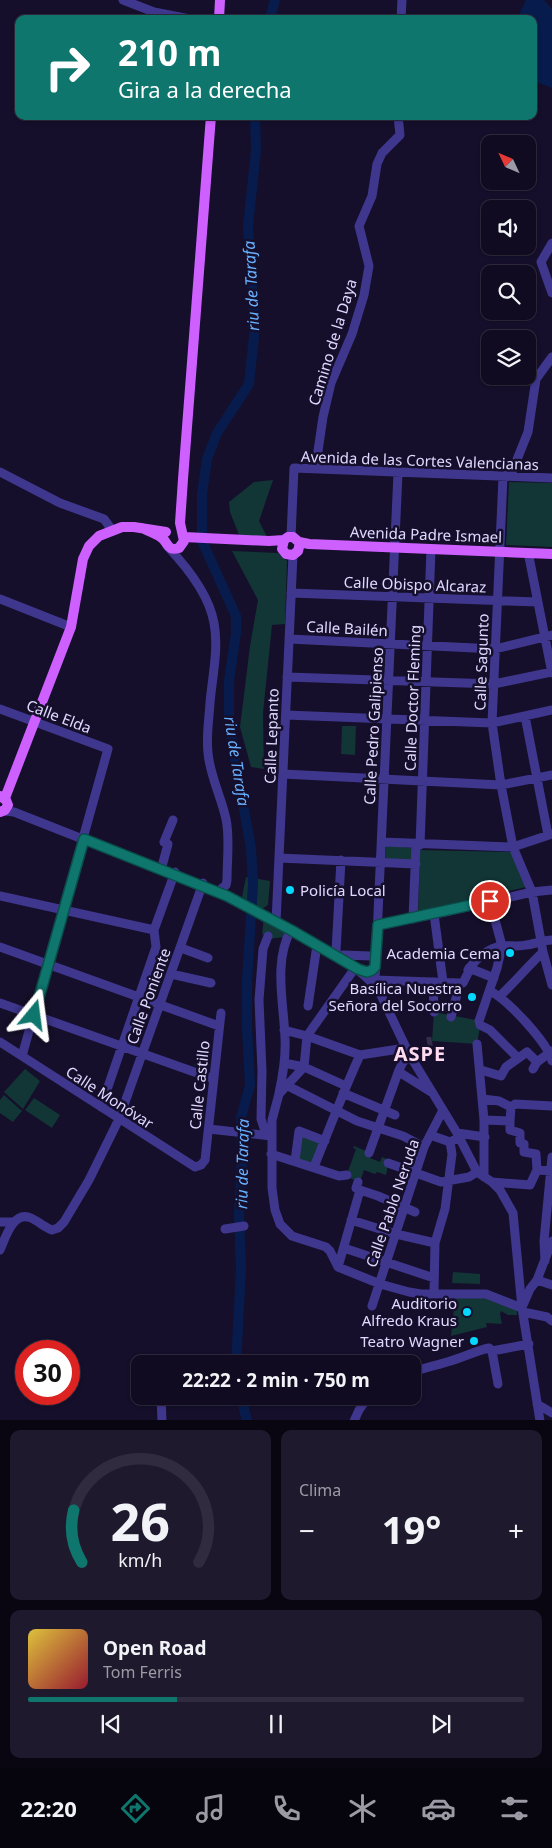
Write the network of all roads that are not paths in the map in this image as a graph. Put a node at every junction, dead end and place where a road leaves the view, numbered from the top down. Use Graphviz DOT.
graph roads {
  1 [pos="123,0"];
  2 [pos="220,0"];
  3 [pos="402,0"];
  4 [pos="169,15"];
  5 [pos="219,15"];
  6 [pos="400,15"];
  7 [pos="211,120"];
  8 [pos="398,120"];
  9 [pos="552,243"];
  10 [pos="552,293"];
  11 [pos="552,358"];
  12 [pos="319,469"];
  13 [pos="0,472"];
  14 [pos="398,473"];
  15 [pos="503,477"];
  16 [pos="552,478"];
  17 [pos="112,530"];
  18 [pos="175,538"];
  19 [pos="291,545"];
  20 [pos="395,549"];
  21 [pos="431,551"];
  22 [pos="499,554"];
  23 [pos="552,556"];
  24 [pos="529,557"];
  25 [pos="291,593"];
  26 [pos="393,597"];
  27 [pos="429,598"];
  28 [pos="0,599"];
  29 [pos="497,601"];
  30 [pos="538,602"];
  31 [pos="71,627"];
  32 [pos="548,636"];
  33 [pos="289,639"];
  34 [pos="391,644"];
  35 [pos="427,646"];
  36 [pos="495,649"];
  37 [pos="552,672"];
  38 [pos="287,677"];
  39 [pos="389,680"];
  40 [pos="427,682"];
  41 [pos="494,684"];
  42 [pos="0,709"];
  43 [pos="552,710"];
  44 [pos="286,715"];
  45 [pos="525,716"];
  46 [pos="387,718"];
  47 [pos="425,720"];
  48 [pos="34,722"];
  49 [pos="492,723"];
  50 [pos="283,774"];
  51 [pos="552,775"];
  52 [pos="536,778"];
  53 [pos="385,779"];
  54 [pos="423,781"];
  55 [pos="501,785"];
  56 [pos="3,807"];
  57 [pos="173,820"];
  58 [pos="550,835"];
  59 [pos="84,838"];
  60 [pos="382,842"];
  61 [pos="418,845"];
  62 [pos="513,847"];
  63 [pos="279,858"];
  64 [pos="341,860"];
  65 [pos="381,861"];
  66 [pos="416,864"];
  67 [pos="161,868"];
  68 [pos="175,874"];
  69 [pos="203,885"];
  70 [pos="220,890"];
  71 [pos="552,890"];
  72 [pos="532,892"];
  73 [pos="0,896"];
  74 [pos="231,896"];
  75 [pos="490,901"];
  76 [pos="63,910"];
  77 [pos="434,914"];
  78 [pos="413,919"];
  79 [pos="276,920"];
  80 [pos="378,925"];
  81 [pos="154,930"];
  82 [pos="291,930"];
  83 [pos="268,936"];
  84 [pos="542,940"];
  85 [pos="552,940"];
  86 [pos="317,945"];
  87 [pos="502,946"];
  88 [pos="0,947"];
  89 [pos="180,948"];
  90 [pos="543,952"];
  91 [pos="339,953"];
  92 [pos="369,956"];
  93 [pos="208,958"];
  94 [pos="48,964"];
  95 [pos="376,964"];
  96 [pos="469,968"];
  97 [pos="361,970"];
  98 [pos="171,974"];
  99 [pos="494,978"];
  100 [pos="376,980"];
  101 [pos="211,982"];
  102 [pos="432,982"];
  103 [pos="443,982"];
  104 [pos="460,983"];
  105 [pos="552,985"];
  106 [pos="490,991"];
  107 [pos="380,993"];
  108 [pos="500,996"];
  109 [pos="139,997"];
  110 [pos="0,1003"];
  111 [pos="160,1005"];
  112 [pos="308,1006"];
  113 [pos="434,1012"];
  114 [pos="221,1013"];
  115 [pos="34,1015"];
  116 [pos="451,1017"];
  117 [pos="219,1026"];
  118 [pos="284,1030"];
  119 [pos="307,1036"];
  120 [pos="0,1042"];
  121 [pos="477,1044"];
  122 [pos="121,1046"];
  123 [pos="408,1052"];
  124 [pos="143,1054"];
  125 [pos="360,1055"];
  126 [pos="551,1055"];
  127 [pos="22,1056"];
  128 [pos="518,1058"];
  129 [pos="284,1063"];
  130 [pos="304,1067"];
  131 [pos="480,1070"];
  132 [pos="398,1072"];
  133 [pos="214,1079"];
  134 [pos="286,1085"];
  135 [pos="344,1090"];
  136 [pos="434,1093"];
  137 [pos="279,1094"];
  138 [pos="483,1099"];
  139 [pos="552,1106"];
  140 [pos="101,1107"];
  141 [pos="510,1107"];
  142 [pos="443,1110"];
  143 [pos="384,1111"];
  144 [pos="337,1112"];
  145 [pos="395,1115"];
  146 [pos="119,1119"];
  147 [pos="484,1120"];
  148 [pos="510,1120"];
  149 [pos="378,1127"];
  150 [pos="209,1129"];
  151 [pos="222,1130"];
  152 [pos="271,1136"];
  153 [pos="430,1136"];
  154 [pos="458,1136"];
  155 [pos="485,1137"];
  156 [pos="325,1141"];
  157 [pos="450,1142"];
  158 [pos="207,1144"];
  159 [pos="424,1147"];
  160 [pos="369,1153"];
  161 [pos="271,1154"];
  162 [pos="552,1157"];
  163 [pos="205,1160"];
  164 [pos="295,1161"];
  165 [pos="388,1163"];
  166 [pos="314,1167"];
  167 [pos="536,1170"];
  168 [pos="416,1172"];
  169 [pos="551,1172"];
  170 [pos="347,1175"];
  171 [pos="484,1177"];
  172 [pos="449,1182"];
  173 [pos="404,1208"];
  174 [pos="415,1212"];
  175 [pos="352,1220"];
  176 [pos="0,1222"];
  177 [pos="13,1222"];
  178 [pos="243,1226"];
  179 [pos="225,1229"];
  180 [pos="396,1234"];
  181 [pos="552,1241"];
  182 [pos="435,1243"];
  183 [pos="344,1248"];
  184 [pos="0,1250"];
  185 [pos="544,1261"];
  186 [pos="386,1263"];
  187 [pos="338,1267"];
  188 [pos="434,1278"];
  189 [pos="537,1280"];
  190 [pos="380,1284"];
  191 [pos="552,1285"];
  192 [pos="434,1293"];
  193 [pos="372,1306"];
  194 [pos="523,1310"];
  195 [pos="552,1321"];
  196 [pos="529,1344"];
  197 [pos="492,1351"];
  198 [pos="421,1368"];
  199 [pos="498,1384"];
  200 [pos="537,1404"];
  201 [pos="161,1405"];
  202 [pos="363,1405"];
  203 [pos="552,1413"];
  204 [pos="162,1420"];
  205 [pos="354,1420"];
  206 [pos="540,1420"];
  1 -- 4 [label="street"];
  2 -- 5 [label="main road"];
  3 -- 6 [label="street"];
  7 -- 18 [label="main road"];
  8 -- 12 [label="street, Camino de la Daya"];
  9 -- 10 [label="street"];
  11 -- 15 [label="street"];
  12 -- 14 [label="street, Avenida de las Cortes Valencianas"];
  12 -- 19 [label="street, Avenida de las Cortes Valencianas"];
  13 -- 17 [label="street"];
  14 -- 15 [label="street, Avenida de las Cortes Valencianas"];
  14 -- 20 [label="street, Calle Pedro Galipienso"];
  15 -- 16 [label="street, Avenida de las Cortes Valencianas"];
  15 -- 22 [label="street, Calle Sagunto"];
  17 -- 18 [label="main road"];
  17 -- 31 [label="main road"];
  18 -- 19 [label="main road, Avenida Padre Ismael"];
  18 -- 70 [label="street"];
  18 -- 74 [label="street"];
  19 -- 20 [label="main road, Avenida Padre Ismael"];
  19 -- 25 [label="street, Calle Lepanto"];
  20 -- 21 [label="main road, Avenida Padre Ismael"];
  20 -- 26 [label="street, Calle Pedro Galipienso"];
  21 -- 22 [label="main road, Avenida Padre Ismael"];
  21 -- 27 [label="street, Calle Doctor Fleming"];
  22 -- 23 [label="main road, Avenida Padre Ismael"];
  22 -- 24 [label="main road, Avenida Padre Ismael"];
  22 -- 29 [label="street, Calle Sagunto"];
  23 -- 24 [label="main road, Avenida Padre Ismael"];
  24 -- 30 [label="street"];
  25 -- 26 [label="street, Calle Obispo Alcaraz"];
  25 -- 33 [label="street, Calle Lepanto"];
  26 -- 27 [label="street, Calle Obispo Alcaraz"];
  26 -- 34 [label="street, Calle Pedro Galipienso"];
  27 -- 29 [label="street, Calle Obispo Alcaraz"];
  27 -- 35 [label="street, Calle Doctor Fleming"];
  28 -- 31 [label="street"];
  29 -- 30 [label="street, Calle Obispo Alcaraz"];
  29 -- 36 [label="street, Calle Sagunto"];
  30 -- 32 [label="street"];
  31 -- 48 [label="main road"];
  32 -- 36 [label="street, Calle Bailén"];
  32 -- 37 [label="street"];
  33 -- 34 [label="street, Calle Bailén"];
  33 -- 38 [label="street, Calle Lepanto"];
  34 -- 35 [label="street, Calle Bailén"];
  34 -- 39 [label="street, Calle Pedro Galipienso"];
  35 -- 36 [label="street, Calle Bailén"];
  35 -- 40 [label="street, Calle Doctor Fleming"];
  36 -- 41 [label="street, Calle Sagunto"];
  37 -- 41 [label="street"];
  38 -- 39 [label="street"];
  38 -- 44 [label="street, Calle Lepanto"];
  39 -- 40 [label="street"];
  39 -- 46 [label="street, Calle Pedro Galipienso"];
  40 -- 41 [label="street"];
  40 -- 47 [label="street, Calle Doctor Fleming"];
  41 -- 49 [label="street, Calle Sagunto"];
  42 -- 48 [label="street, Calle Elda"];
  43 -- 45 [label="street"];
  44 -- 46 [label="street"];
  44 -- 50 [label="street, Calle Lepanto"];
  45 -- 49 [label="street"];
  45 -- 52 [label="street"];
  46 -- 47 [label="street"];
  46 -- 53 [label="street, Calle Pedro Galipienso"];
  47 -- 49 [label="street"];
  47 -- 54 [label="street, Calle Doctor Fleming"];
  48 -- 56 [label="main road"];
  48 -- 59 [label="street, Calle Elda"];
  49 -- 55 [label="street, Calle Sagunto"];
  50 -- 53 [label="street"];
  50 -- 63 [label="street, Calle Lepanto"];
  51 -- 52 [label="street"];
  52 -- 55 [label="street"];
  52 -- 58 [label="street"];
  53 -- 54 [label="street"];
  53 -- 60 [label="street, Calle Pedro Galipienso"];
  54 -- 55 [label="street"];
  54 -- 61 [label="street, Calle Doctor Fleming"];
  55 -- 62 [label="street, Calle Sagunto"];
  56 -- 59 [label="street"];
  57 -- 67 [label="street"];
  58 -- 62 [label="street"];
  59 -- 67 [label="street"];
  59 -- 76 [label="street"];
  60 -- 61 [label="street"];
  60 -- 65 [label="street, Calle Pedro Galipienso"];
  61 -- 62 [label="street"];
  61 -- 66 [label="street, Calle Doctor Fleming"];
  62 -- 72 [label="street, Calle Sagunto"];
  63 -- 64 [label="street"];
  63 -- 79 [label="street, Calle Lepanto"];
  64 -- 65 [label="street"];
  64 -- 91 [label="street"];
  65 -- 66 [label="street"];
  65 -- 80 [label="street, Calle Pedro Galipienso"];
  66 -- 78 [label="street, Calle Doctor Fleming"];
  67 -- 68 [label="street"];
  68 -- 69 [label="street"];
  68 -- 81 [label="street"];
  69 -- 70 [label="street"];
  69 -- 74 [label="street"];
  69 -- 89 [label="street, Calle Poniente"];
  70 -- 74 [label="street"];
  71 -- 72 [label="street"];
  72 -- 75 [label="street"];
  72 -- 84 [label="street, Calle Sagunto"];
  73 -- 76 [label="street"];
  74 -- 79 [label="street"];
  75 -- 77 [label="street"];
  75 -- 87 [label="street"];
  76 -- 81 [label="street"];
  76 -- 94 [label="street"];
  77 -- 78 [label="street"];
  77 -- 103 [label="street"];
  78 -- 80 [label="street"];
  79 -- 82 [label="street"];
  79 -- 91 [label="street"];
  80 -- 95 [label="street, Calle Pedro Galipienso"];
  81 -- 109 [label="street"];
  82 -- 86 [label="street"];
  82 -- 118 [label="street"];
  83 -- 152 [label="street"];
  84 -- 85 [label="street"];
  84 -- 87 [label="street"];
  84 -- 90 [label="street, Calle Sagunto"];
  86 -- 97 [label="street"];
  86 -- 112 [label="street"];
  87 -- 96 [label="street"];
  87 -- 99 [label="street"];
  88 -- 94 [label="street"];
  89 -- 93 [label="street"];
  89 -- 98 [label="street, Calle Poniente"];
  90 -- 105 [label="street, Calle Sagunto"];
  90 -- 108 [label="street"];
  91 -- 92 [label="street"];
  91 -- 97 [label="street"];
  92 -- 95 [label="street"];
  92 -- 97 [label="street"];
  94 -- 109 [label="street"];
  94 -- 115 [label="street"];
  95 -- 97 [label="street"];
  95 -- 100 [label="street, Calle Pedro Galipienso"];
  96 -- 99 [label="street"];
  96 -- 104 [label="street"];
  97 -- 100 [label="street"];
  97 -- 107 [label="street"];
  97 -- 119 [label="street"];
  98 -- 101 [label="street"];
  98 -- 111 [label="street, Calle Poniente"];
  99 -- 106 [label="street"];
  100 -- 102 [label="street"];
  100 -- 107 [label="street"];
  102 -- 103 [label="street"];
  102 -- 113 [label="street"];
  103 -- 104 [label="street"];
  104 -- 116 [label="street"];
  106 -- 108 [label="street"];
  106 -- 128 [label="street"];
  107 -- 123 [label="street"];
  108 -- 126 [label="street"];
  109 -- 111 [label="street"];
  109 -- 122 [label="street"];
  110 -- 115 [label="street"];
  111 -- 117 [label="street"];
  111 -- 124 [label="street, Calle Poniente"];
  114 -- 117 [label="street, Calle Castillo"];
  115 -- 122 [label="street"];
  115 -- 127 [label="street"];
  117 -- 133 [label="street, Calle Castillo"];
  118 -- 119 [label="street"];
  118 -- 129 [label="street"];
  119 -- 125 [label="street"];
  119 -- 130 [label="street"];
  120 -- 127 [label="street, Calle Monóvar"];
  121 -- 131 [label="street"];
  122 -- 124 [label="street"];
  122 -- 140 [label="street"];
  123 -- 125 [label="street"];
  123 -- 132 [label="street"];
  123 -- 136 [label="street"];
  124 -- 133 [label="street"];
  124 -- 146 [label="street, Calle Poniente"];
  125 -- 135 [label="street"];
  126 -- 128 [label="street"];
  127 -- 140 [label="street, Calle Monóvar"];
  128 -- 131 [label="street"];
  129 -- 130 [label="street"];
  129 -- 137 [label="street"];
  130 -- 134 [label="street"];
  130 -- 135 [label="street"];
  131 -- 138 [label="street"];
  132 -- 136 [label="street"];
  132 -- 143 [label="street"];
  133 -- 150 [label="street, Calle Castillo"];
  134 -- 137 [label="street"];
  134 -- 144 [label="street"];
  135 -- 143 [label="street"];
  135 -- 144 [label="street"];
  136 -- 142 [label="street"];
  137 -- 152 [label="street"];
  138 -- 141 [label="street"];
  138 -- 147 [label="street"];
  139 -- 141 [label="street"];
  140 -- 146 [label="street, Calle Monóvar"];
  141 -- 148 [label="street"];
  142 -- 153 [label="street, Calle Pablo Neruda"];
  142 -- 154 [label="street"];
  143 -- 145 [label="street"];
  143 -- 149 [label="street"];
  144 -- 149 [label="street"];
  144 -- 156 [label="street"];
  146 -- 163 [label="street, Calle Monóvar"];
  146 -- 177 [label="street, Calle Poniente"];
  147 -- 148 [label="street"];
  147 -- 155 [label="street"];
  148 -- 167 [label="street"];
  149 -- 159 [label="street"];
  149 -- 160 [label="street"];
  150 -- 151 [label="street"];
  150 -- 158 [label="street, Calle Castillo"];
  151 -- 152 [label="street"];
  151 -- 158 [label="street"];
  152 -- 161 [label="street"];
  153 -- 157 [label="street"];
  153 -- 159 [label="street, Calle Pablo Neruda"];
  154 -- 155 [label="street"];
  154 -- 157 [label="street"];
  154 -- 171 [label="street"];
  155 -- 171 [label="street"];
  156 -- 164 [label="street"];
  156 -- 166 [label="street"];
  157 -- 172 [label="street"];
  158 -- 163 [label="street, Calle Castillo"];
  159 -- 168 [label="street, Calle Pablo Neruda"];
  161 -- 164 [label="street"];
  161 -- 187 [label="street"];
  162 -- 169 [label="street"];
  164 -- 166 [label="street"];
  165 -- 168 [label="street"];
  166 -- 170 [label="street"];
  167 -- 169 [label="street"];
  167 -- 171 [label="street"];
  168 -- 172 [label="street"];
  168 -- 173 [label="street, Calle Pablo Neruda"];
  169 -- 185 [label="street"];
  171 -- 172 [label="street"];
  171 -- 194 [label="street"];
  172 -- 182 [label="street"];
  173 -- 174 [label="street"];
  173 -- 175 [label="street"];
  173 -- 180 [label="street, Calle Pablo Neruda"];
  175 -- 180 [label="street"];
  175 -- 183 [label="street"];
  176 -- 177 [label="street"];
  177 -- 184 [label="street"];
  178 -- 179 [label="street"];
  180 -- 182 [label="street"];
  180 -- 186 [label="street, Calle Pablo Neruda"];
  181 -- 185 [label="street"];
  182 -- 188 [label="street"];
  183 -- 186 [label="street"];
  183 -- 187 [label="street"];
  185 -- 189 [label="street"];
  186 -- 188 [label="street"];
  186 -- 190 [label="street, Calle Pablo Neruda"];
  187 -- 190 [label="street"];
  188 -- 192 [label="street"];
  189 -- 191 [label="street"];
  189 -- 194 [label="street"];
  190 -- 192 [label="street"];
  190 -- 193 [label="street, Calle Pablo Neruda"];
  192 -- 194 [label="street"];
  194 -- 195 [label="street"];
  194 -- 196 [label="street"];
  196 -- 197 [label="street"];
  196 -- 200 [label="street"];
  197 -- 198 [label="street"];
  197 -- 199 [label="street"];
  200 -- 203 [label="street"];
  200 -- 206 [label="street"];
  201 -- 204 [label="street"];
  202 -- 205 [label="street"];
}
